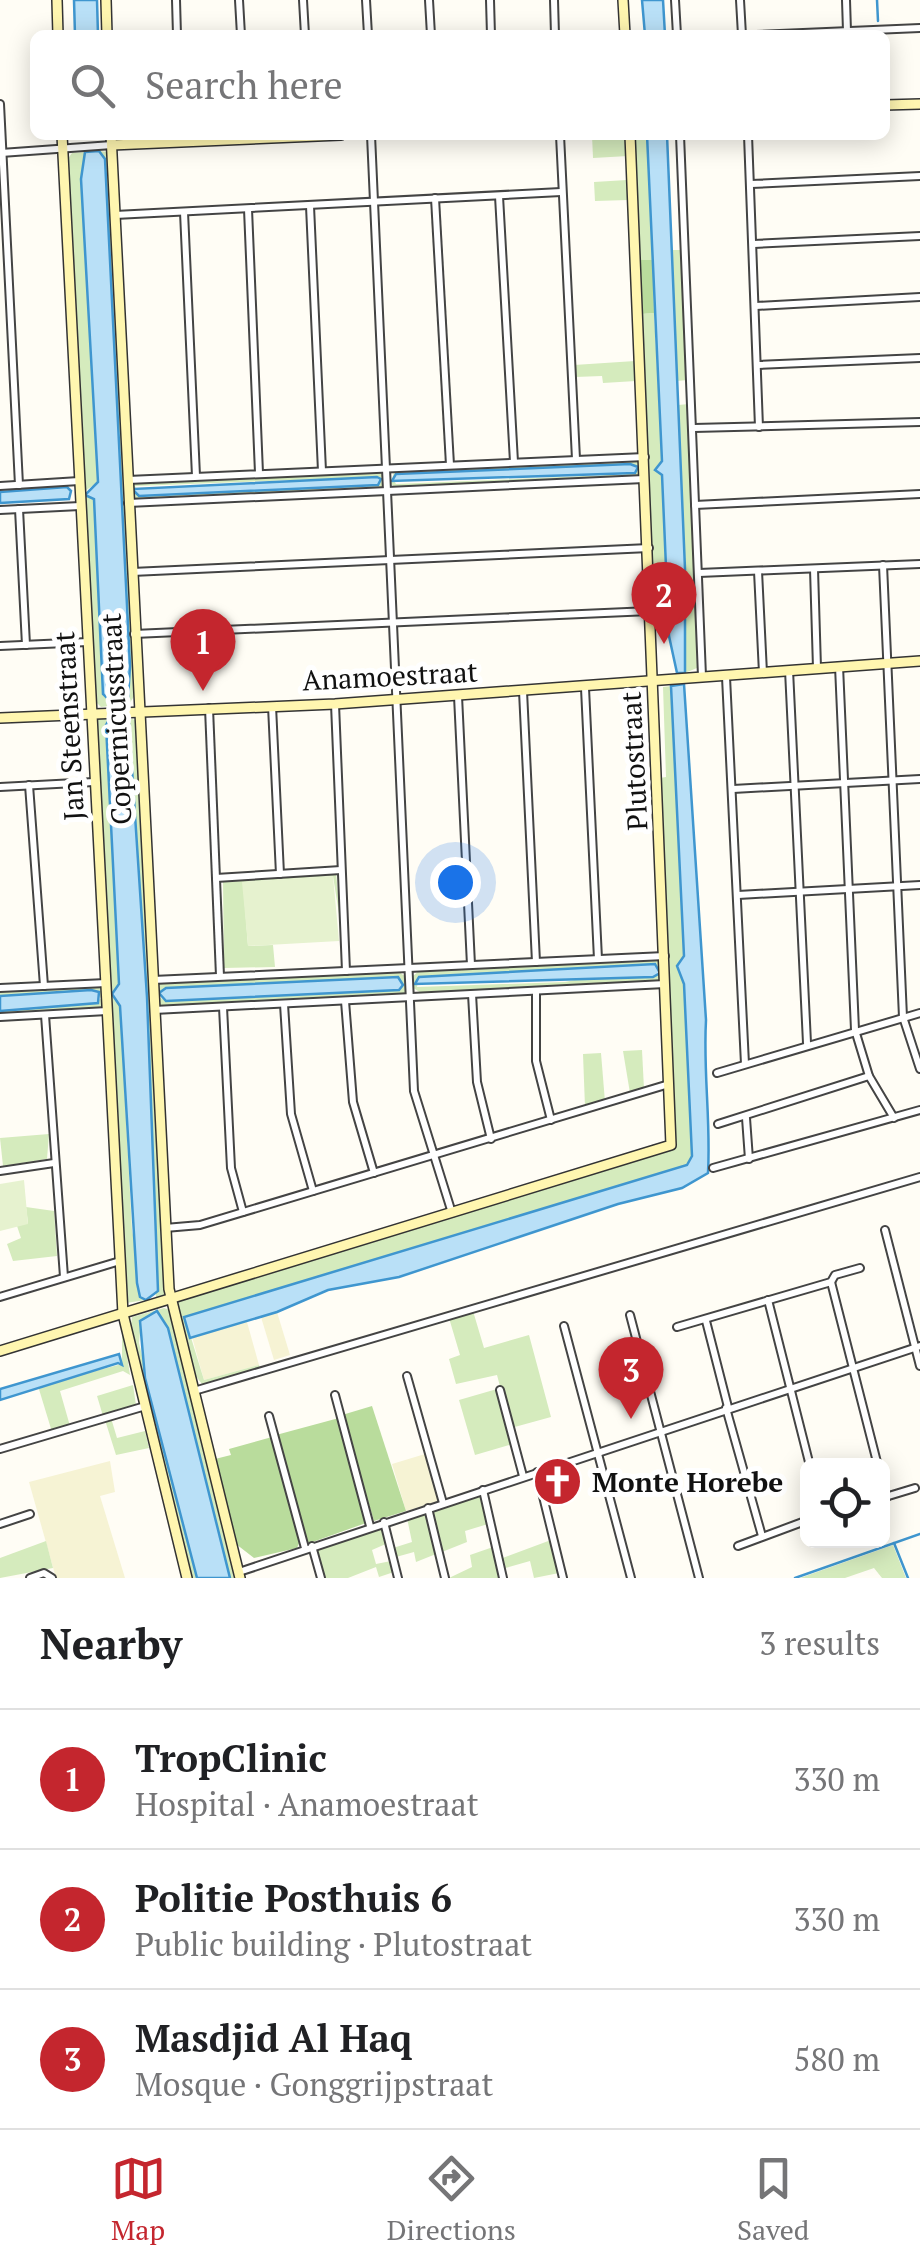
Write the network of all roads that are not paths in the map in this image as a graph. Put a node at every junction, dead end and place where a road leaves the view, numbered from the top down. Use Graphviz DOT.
graph roads {
  1 [pos="57,0"];
  2 [pos="106,0"];
  3 [pos="176,0"];
  4 [pos="240,0"];
  5 [pos="303,0"];
  6 [pos="366,0"];
  7 [pos="429,0"];
  8 [pos="490,0"];
  9 [pos="554,0"];
  10 [pos="623,0"];
  11 [pos="675,0"];
  12 [pos="740,0"];
  13 [pos="846,0"];
  14 [pos="920,28"];
  15 [pos="58,30"];
  16 [pos="107,30"];
  17 [pos="177,30"];
  18 [pos="242,30"];
  19 [pos="305,30"];
  20 [pos="368,30"];
  21 [pos="431,30"];
  22 [pos="491,30"];
  23 [pos="556,30"];
  24 [pos="625,30"];
  25 [pos="676,30"];
  26 [pos="742,30"];
  27 [pos="848,30"];
  28 [pos="872,30"];
  29 [pos="0,104"];
  30 [pos="920,104"];
  31 [pos="890,105"];
  32 [pos="64,140"];
  33 [pos="176,140"];
  34 [pos="371,140"];
  35 [pos="560,140"];
  36 [pos="630,140"];
  37 [pos="680,140"];
  38 [pos="748,140"];
  39 [pos="110,142"];
  40 [pos="66,147"];
  41 [pos="1,153"];
  42 [pos="920,176"];
  43 [pos="751,184"];
  44 [pos="561,192"];
  45 [pos="499,196"];
  46 [pos="435,198"];
  47 [pos="373,202"];
  48 [pos="310,206"];
  49 [pos="248,209"];
  50 [pos="184,212"];
  51 [pos="115,215"];
  52 [pos="4,222"];
  53 [pos="920,236"];
  54 [pos="754,244"];
  55 [pos="920,297"];
  56 [pos="756,306"];
  57 [pos="920,358"];
  58 [pos="758,365"];
  59 [pos="920,422"];
  60 [pos="760,427"];
  61 [pos="694,428"];
  62 [pos="645,457"];
  63 [pos="576,459"];
  64 [pos="514,462"];
  65 [pos="450,465"];
  66 [pos="386,468"];
  67 [pos="322,471"];
  68 [pos="259,474"];
  69 [pos="196,476"];
  70 [pos="646,479"];
  71 [pos="127,480"];
  72 [pos="79,481"];
  73 [pos="19,485"];
  74 [pos="0,486"];
  75 [pos="388,492"];
  76 [pos="920,494"];
  77 [pos="128,504"];
  78 [pos="696,505"];
  79 [pos="80,506"];
  80 [pos="19,509"];
  81 [pos="0,510"];
  82 [pos="648,548"];
  83 [pos="390,560"];
  84 [pos="920,564"];
  85 [pos="883,565"];
  86 [pos="814,569"];
  87 [pos="758,571"];
  88 [pos="131,572"];
  89 [pos="699,573"];
  90 [pos="651,611"];
  91 [pos="392,625"];
  92 [pos="134,634"];
  93 [pos="88,642"];
  94 [pos="26,645"];
  95 [pos="0,646"];
  96 [pos="920,661"];
  97 [pos="887,663"];
  98 [pos="839,666"];
  99 [pos="818,668"];
  100 [pos="789,670"];
  101 [pos="763,673"];
  102 [pos="726,677"];
  103 [pos="697,678"];
  104 [pos="652,683"];
  105 [pos="585,688"];
  106 [pos="522,691"];
  107 [pos="458,696"];
  108 [pos="396,699"];
  109 [pos="335,704"];
  110 [pos="272,705"];
  111 [pos="209,707"];
  112 [pos="138,708"];
  113 [pos="91,713"];
  114 [pos="0,718"];
  115 [pos="920,779"];
  116 [pos="892,780"];
  117 [pos="94,782"];
  118 [pos="844,783"];
  119 [pos="29,785"];
  120 [pos="796,785"];
  121 [pos="0,787"];
  122 [pos="733,789"];
  123 [pos="341,870"];
  124 [pos="280,874"];
  125 [pos="216,878"];
  126 [pos="920,884"];
  127 [pos="896,885"];
  128 [pos="848,888"];
  129 [pos="800,892"];
  130 [pos="738,895"];
  131 [pos="666,956"];
  132 [pos="598,959"];
  133 [pos="536,962"];
  134 [pos="472,965"];
  135 [pos="408,969"];
  136 [pos="346,971"];
  137 [pos="220,976"];
  138 [pos="153,980"];
  139 [pos="106,982"];
  140 [pos="666,984"];
  141 [pos="44,986"];
  142 [pos="0,988"];
  143 [pos="536,991"];
  144 [pos="472,994"];
  145 [pos="410,998"];
  146 [pos="346,1001"];
  147 [pos="284,1004"];
  148 [pos="223,1007"];
  149 [pos="154,1010"];
  150 [pos="107,1012"];
  151 [pos="920,1013"];
  152 [pos="45,1015"];
  153 [pos="0,1017"];
  154 [pos="904,1018"];
  155 [pos="855,1030"];
  156 [pos="807,1044"];
  157 [pos="745,1064"];
  158 [pos="920,1069"];
  159 [pos="717,1072"];
  160 [pos="868,1076"];
  161 [pos="670,1084"];
  162 [pos="920,1110"];
  163 [pos="746,1118"];
  164 [pos="894,1118"];
  165 [pos="551,1120"];
  166 [pos="718,1124"];
  167 [pos="491,1139"];
  168 [pos="434,1156"];
  169 [pos="748,1159"];
  170 [pos="54,1163"];
  171 [pos="713,1168"];
  172 [pos="0,1171"];
  173 [pos="374,1173"];
  174 [pos="920,1176"];
  175 [pos="313,1191"];
  176 [pos="244,1212"];
  177 [pos="453,1214"];
  178 [pos="165,1228"];
  179 [pos="886,1230"];
  180 [pos="120,1261"];
  181 [pos="860,1268"];
  182 [pos="64,1277"];
  183 [pos="831,1282"];
  184 [pos="0,1297"];
  185 [pos="768,1300"];
  186 [pos="167,1301"];
  187 [pos="123,1314"];
  188 [pos="630,1315"];
  189 [pos="706,1321"];
  190 [pos="564,1326"];
  191 [pos="677,1327"];
  192 [pos="918,1347"];
  193 [pos="0,1351"];
  194 [pos="920,1366"];
  195 [pos="854,1368"];
  196 [pos="407,1376"];
  197 [pos="792,1387"];
  198 [pos="500,1390"];
  199 [pos="194,1391"];
  200 [pos="335,1395"];
  201 [pos="142,1407"];
  202 [pos="727,1408"];
  203 [pos="269,1416"];
  204 [pos="660,1430"];
  205 [pos="0,1449"];
  206 [pos="597,1451"];
  207 [pos="808,1458"];
  208 [pos="876,1458"];
  209 [pos="537,1472"];
  210 [pos="523,1476"];
  211 [pos="914,1488"];
  212 [pos="483,1490"];
  213 [pos="890,1495"];
  214 [pos="443,1503"];
  215 [pos="428,1508"];
  216 [pos="30,1514"];
  217 [pos="384,1522"];
  218 [pos="800,1523"];
  219 [pos="0,1524"];
  220 [pos="370,1526"];
  221 [pos="762,1536"];
  222 [pos="738,1546"];
  223 [pos="309,1547"];
  224 [pos="240,1575"];
  225 [pos="30,1578"];
  226 [pos="52,1578"];
  227 [pos="186,1578"];
  228 [pos="320,1578"];
  229 [pos="398,1578"];
  230 [pos="445,1578"];
  231 [pos="503,1578"];
  232 [pos="563,1578"];
  233 [pos="631,1578"];
  234 [pos="699,1578"];
  1 -- 15 [label="street"];
  2 -- 16 [label="street"];
  3 -- 17 [label="street"];
  4 -- 18 [label="street"];
  5 -- 19 [label="street"];
  6 -- 20 [label="street"];
  7 -- 21 [label="street"];
  8 -- 22 [label="street"];
  9 -- 23 [label="street"];
  10 -- 24 [label="street"];
  11 -- 25 [label="street"];
  12 -- 26 [label="street"];
  13 -- 27 [label="street"];
  14 -- 28 [label="street"];
  29 -- 41 [label="street"];
  30 -- 31 [label="street"];
  32 -- 40 [label="street, Jan Steenstraat"];
  33 -- 39 [label="street"];
  34 -- 47 [label="street"];
  35 -- 44 [label="street"];
  36 -- 62 [label="street, Plutostraat"];
  37 -- 61 [label="street"];
  38 -- 43 [label="street"];
  39 -- 40 [label="street"];
  39 -- 51 [label="street, Copernicusstraat"];
  40 -- 41 [label="street"];
  40 -- 72 [label="street, Jan Steenstraat"];
  41 -- 52 [label="street"];
  42 -- 43 [label="street"];
  43 -- 54 [label="street"];
  44 -- 45 [label="street"];
  44 -- 63 [label="street"];
  45 -- 46 [label="street"];
  45 -- 64 [label="street"];
  46 -- 47 [label="street"];
  46 -- 65 [label="street"];
  47 -- 48 [label="street"];
  47 -- 66 [label="street"];
  48 -- 49 [label="street"];
  48 -- 67 [label="street"];
  49 -- 50 [label="street"];
  49 -- 68 [label="street"];
  50 -- 51 [label="street"];
  50 -- 69 [label="street"];
  51 -- 71 [label="street, Copernicusstraat"];
  52 -- 73 [label="street"];
  53 -- 54 [label="street"];
  54 -- 56 [label="street"];
  55 -- 56 [label="street"];
  56 -- 58 [label="street"];
  57 -- 58 [label="street"];
  58 -- 60 [label="street"];
  59 -- 60 [label="street"];
  60 -- 61 [label="street"];
  61 -- 78 [label="street"];
  62 -- 63 [label="street"];
  62 -- 70 [label="street, Plutostraat"];
  63 -- 64 [label="street"];
  64 -- 65 [label="street"];
  65 -- 66 [label="street"];
  66 -- 67 [label="street"];
  66 -- 75 [label="street"];
  67 -- 68 [label="street"];
  68 -- 69 [label="street"];
  69 -- 71 [label="street"];
  70 -- 75 [label="street"];
  70 -- 82 [label="street, Plutostraat"];
  71 -- 77 [label="street, Copernicusstraat"];
  72 -- 73 [label="street"];
  72 -- 79 [label="street, Jan Steenstraat"];
  73 -- 74 [label="street"];
  75 -- 77 [label="street"];
  75 -- 83 [label="street"];
  76 -- 78 [label="street"];
  77 -- 88 [label="street, Copernicusstraat"];
  78 -- 89 [label="street"];
  79 -- 80 [label="street"];
  79 -- 93 [label="street, Jan Steenstraat"];
  80 -- 81 [label="street"];
  80 -- 94 [label="street"];
  82 -- 83 [label="street"];
  82 -- 90 [label="street, Plutostraat"];
  83 -- 88 [label="street"];
  83 -- 91 [label="street"];
  84 -- 85 [label="street"];
  85 -- 86 [label="street"];
  85 -- 97 [label="street"];
  86 -- 87 [label="street"];
  86 -- 99 [label="street"];
  87 -- 89 [label="street"];
  87 -- 101 [label="street"];
  88 -- 92 [label="street, Copernicusstraat"];
  89 -- 103 [label="street"];
  90 -- 91 [label="street"];
  90 -- 104 [label="street, Plutostraat"];
  91 -- 92 [label="street"];
  91 -- 108 [label="street"];
  92 -- 112 [label="street, Copernicusstraat"];
  93 -- 94 [label="street"];
  93 -- 113 [label="street, Jan Steenstraat"];
  94 -- 95 [label="street"];
  96 -- 97 [label="street, Anamoestraat"];
  97 -- 98 [label="street, Anamoestraat"];
  97 -- 116 [label="street"];
  98 -- 99 [label="street, Anamoestraat"];
  98 -- 118 [label="street"];
  99 -- 100 [label="street, Anamoestraat"];
  100 -- 101 [label="street, Anamoestraat"];
  100 -- 120 [label="street"];
  101 -- 102 [label="street, Anamoestraat"];
  102 -- 103 [label="street, Anamoestraat"];
  102 -- 122 [label="street"];
  103 -- 104 [label="street, Anamoestraat"];
  104 -- 105 [label="street, Anamoestraat"];
  104 -- 131 [label="street, Plutostraat"];
  105 -- 106 [label="street, Anamoestraat"];
  105 -- 132 [label="street"];
  106 -- 107 [label="street, Anamoestraat"];
  106 -- 133 [label="street"];
  107 -- 108 [label="street, Anamoestraat"];
  107 -- 134 [label="street"];
  108 -- 109 [label="street, Anamoestraat"];
  108 -- 135 [label="street"];
  109 -- 110 [label="street, Anamoestraat"];
  109 -- 123 [label="street"];
  110 -- 111 [label="street, Anamoestraat"];
  110 -- 124 [label="street"];
  111 -- 112 [label="street, Anamoestraat"];
  111 -- 125 [label="street"];
  112 -- 113 [label="street, Anamoestraat"];
  112 -- 138 [label="street, Copernicusstraat"];
  113 -- 114 [label="street, Anamoestraat"];
  113 -- 117 [label="street, Jan Steenstraat"];
  115 -- 116 [label="street"];
  116 -- 118 [label="street"];
  116 -- 127 [label="street"];
  117 -- 119 [label="street"];
  117 -- 139 [label="street, Jan Steenstraat"];
  118 -- 120 [label="street"];
  118 -- 128 [label="street"];
  119 -- 121 [label="street"];
  119 -- 141 [label="street"];
  120 -- 122 [label="street"];
  120 -- 129 [label="street"];
  122 -- 130 [label="street"];
  123 -- 124 [label="street"];
  123 -- 136 [label="street"];
  124 -- 125 [label="street"];
  125 -- 137 [label="street"];
  126 -- 127 [label="street"];
  127 -- 128 [label="street"];
  127 -- 154 [label="street"];
  128 -- 129 [label="street"];
  128 -- 155 [label="street"];
  129 -- 130 [label="street"];
  129 -- 156 [label="street"];
  130 -- 157 [label="street"];
  131 -- 132 [label="street"];
  131 -- 140 [label="street, Plutostraat"];
  132 -- 133 [label="street"];
  133 -- 134 [label="street"];
  134 -- 135 [label="street"];
  135 -- 136 [label="street"];
  135 -- 145 [label="street"];
  136 -- 137 [label="street"];
  137 -- 138 [label="street"];
  138 -- 149 [label="street, Copernicusstraat"];
  139 -- 141 [label="street"];
  139 -- 150 [label="street, Jan Steenstraat"];
  140 -- 143 [label="street"];
  140 -- 161 [label="street, Plutostraat"];
  141 -- 142 [label="street"];
  143 -- 144 [label="street"];
  143 -- 165 [label="street"];
  144 -- 145 [label="street"];
  144 -- 167 [label="street"];
  145 -- 146 [label="street"];
  145 -- 168 [label="street"];
  146 -- 147 [label="street"];
  146 -- 173 [label="street"];
  147 -- 148 [label="street"];
  147 -- 175 [label="street"];
  148 -- 149 [label="street"];
  148 -- 176 [label="street"];
  149 -- 178 [label="street, Copernicusstraat"];
  150 -- 152 [label="street"];
  150 -- 180 [label="street, Jan Steenstraat"];
  151 -- 154 [label="street"];
  152 -- 153 [label="street"];
  152 -- 170 [label="street"];
  154 -- 155 [label="street"];
  154 -- 158 [label="street"];
  155 -- 156 [label="street"];
  155 -- 160 [label="street"];
  156 -- 157 [label="street"];
  157 -- 159 [label="street"];
  160 -- 163 [label="street"];
  160 -- 164 [label="street"];
  161 -- 165 [label="street"];
  161 -- 177 [label="street, Plutostraat"];
  162 -- 164 [label="street"];
  163 -- 166 [label="street"];
  163 -- 169 [label="street"];
  164 -- 169 [label="street"];
  165 -- 167 [label="street"];
  167 -- 168 [label="street"];
  168 -- 173 [label="street"];
  168 -- 177 [label="street"];
  169 -- 171 [label="street"];
  170 -- 172 [label="street"];
  170 -- 182 [label="street"];
  173 -- 175 [label="street"];
  174 -- 199 [label="street"];
  175 -- 176 [label="street"];
  176 -- 178 [label="street"];
  177 -- 186 [label="street"];
  178 -- 186 [label="street, Copernicusstraat"];
  179 -- 192 [label="street"];
  180 -- 182 [label="street"];
  180 -- 187 [label="street, Jan Steenstraat"];
  181 -- 183 [label="street"];
  182 -- 184 [label="street"];
  183 -- 185 [label="street"];
  183 -- 195 [label="street"];
  185 -- 189 [label="street"];
  185 -- 197 [label="street"];
  186 -- 187 [label="street"];
  186 -- 199 [label="street, Copernicusstraat"];
  187 -- 193 [label="street"];
  187 -- 201 [label="street, Jan Steenstraat"];
  188 -- 204 [label="street"];
  189 -- 191 [label="street"];
  189 -- 202 [label="street"];
  190 -- 206 [label="street"];
  192 -- 194 [label="street"];
  192 -- 195 [label="street"];
  195 -- 197 [label="street"];
  195 -- 208 [label="street"];
  196 -- 214 [label="street"];
  197 -- 202 [label="street"];
  197 -- 207 [label="street"];
  198 -- 210 [label="street"];
  199 -- 224 [label="street, Copernicusstraat"];
  200 -- 220 [label="street"];
  201 -- 205 [label="street"];
  201 -- 227 [label="street, Jan Steenstraat"];
  202 -- 204 [label="street"];
  202 -- 221 [label="street"];
  203 -- 223 [label="street"];
  204 -- 206 [label="street"];
  204 -- 234 [label="street"];
  206 -- 209 [label="street"];
  206 -- 233 [label="street"];
  209 -- 210 [label="street"];
  209 -- 232 [label="street"];
  210 -- 212 [label="street"];
  211 -- 213 [label="street"];
  212 -- 214 [label="street"];
  212 -- 231 [label="street"];
  214 -- 215 [label="street"];
  215 -- 217 [label="street"];
  215 -- 230 [label="street"];
  216 -- 219 [label="street"];
  217 -- 220 [label="street"];
  217 -- 229 [label="street"];
  218 -- 221 [label="street"];
  220 -- 223 [label="street"];
  221 -- 222 [label="street"];
  223 -- 224 [label="street"];
  223 -- 228 [label="street"];
  225 -- 226 [label="street"];
}
